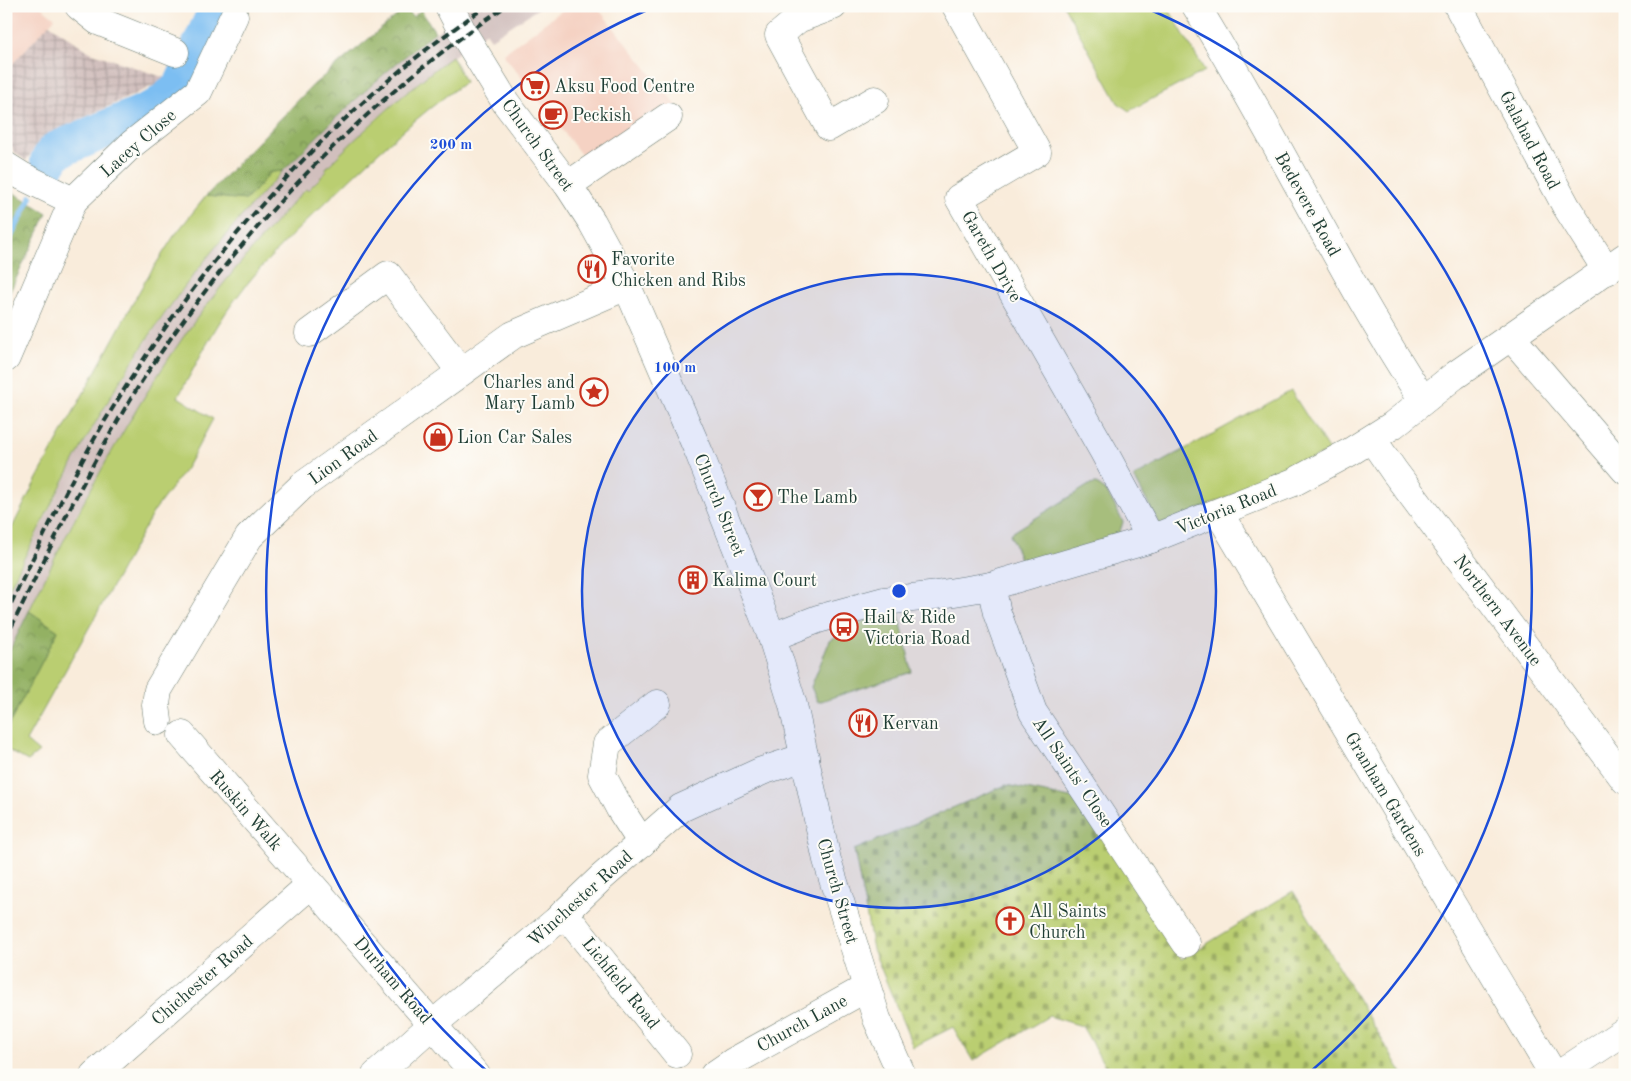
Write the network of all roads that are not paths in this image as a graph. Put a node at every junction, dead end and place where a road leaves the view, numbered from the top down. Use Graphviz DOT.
graph roads {
  1 [pos="79,6"];
  2 [pos="450,6"];
  3 [pos="833,6"];
  4 [pos="956,6"];
  5 [pos="1196,6"];
  6 [pos="1458,6"];
  7 [pos="234,16"];
  8 [pos="790,20"];
  9 [pos="175,52"];
  10 [pos="875,100"];
  11 [pos="668,117"];
  12 [pos="14,171"];
  13 [pos="568,185"];
  14 [pos="64,196"];
  15 [pos="1616,264"];
  16 [pos="627,286"];
  17 [pos="309,333"];
  18 [pos="1511,337"];
  19 [pos="6,358"];
  20 [pos="461,372"];
  21 [pos="1424,400"];
  22 [pos="1372,439"];
  23 [pos="1625,470"];
  24 [pos="1219,513"];
  25 [pos="1151,539"];
  26 [pos="991,586"];
  27 [pos="772,637"];
  28 [pos="656,704"];
  29 [pos="158,722"];
  30 [pos="182,735"];
  31 [pos="805,757"];
  32 [pos="1625,780"];
  33 [pos="642,843"];
  34 [pos="310,885"];
  35 [pos="564,913"];
  36 [pos="1186,943"];
  37 [pos="866,988"];
  38 [pos="432,1025"];
  39 [pos="1625,1031"];
  40 [pos="677,1054"];
  41 [pos="94,1075"];
  42 [pos="376,1075"];
  43 [pos="476,1075"];
  44 [pos="714,1075"];
  45 [pos="902,1075"];
  1 -- 9 [label="street"];
  2 -- 13 [label="street, Church Street"];
  3 -- 8 [label="street"];
  4 -- 25 [label="street, Gareth Drive"];
  5 -- 21 [label="street, Bedevere Road"];
  6 -- 15 [label="street, Galahad Road"];
  7 -- 14 [label="street, Lacey Close"];
  8 -- 10 [label="street"];
  11 -- 13 [label="street"];
  12 -- 14 [label="street"];
  13 -- 16 [label="street, Church Street"];
  14 -- 19 [label="street"];
  15 -- 18 [label="street, Victoria Road"];
  16 -- 20 [label="street, Lion Road"];
  16 -- 27 [label="street, Church Street"];
  17 -- 20 [label="street"];
  18 -- 21 [label="street, Victoria Road"];
  18 -- 23 [label="street"];
  20 -- 29 [label="street, Lion Road"];
  21 -- 22 [label="street, Victoria Road"];
  22 -- 24 [label="street, Victoria Road"];
  22 -- 32 [label="street, Northern Avenue"];
  24 -- 25 [label="street, Victoria Road"];
  24 -- 39 [label="street, Granham Gardens"];
  25 -- 26 [label="street, Victoria Road"];
  26 -- 27 [label="street, Victoria Road"];
  26 -- 36 [label="street, All Saints' Close"];
  27 -- 31 [label="street, Church Street"];
  28 -- 33 [label="street"];
  30 -- 34 [label="street, Ruskin Walk"];
  31 -- 33 [label="street, Winchester Road"];
  31 -- 37 [label="street, Church Street"];
  33 -- 35 [label="street, Winchester Road"];
  34 -- 38 [label="street, Durham Road"];
  34 -- 41 [label="street, Chichester Road"];
  35 -- 38 [label="street, Winchester Road"];
  35 -- 40 [label="street, Lichfield Road"];
  37 -- 44 [label="street, Church Lane"];
  37 -- 45 [label="street, Church Street"];
  38 -- 42 [label="street, Winchester Road"];
  38 -- 43 [label="street, Durham Road"];
}
